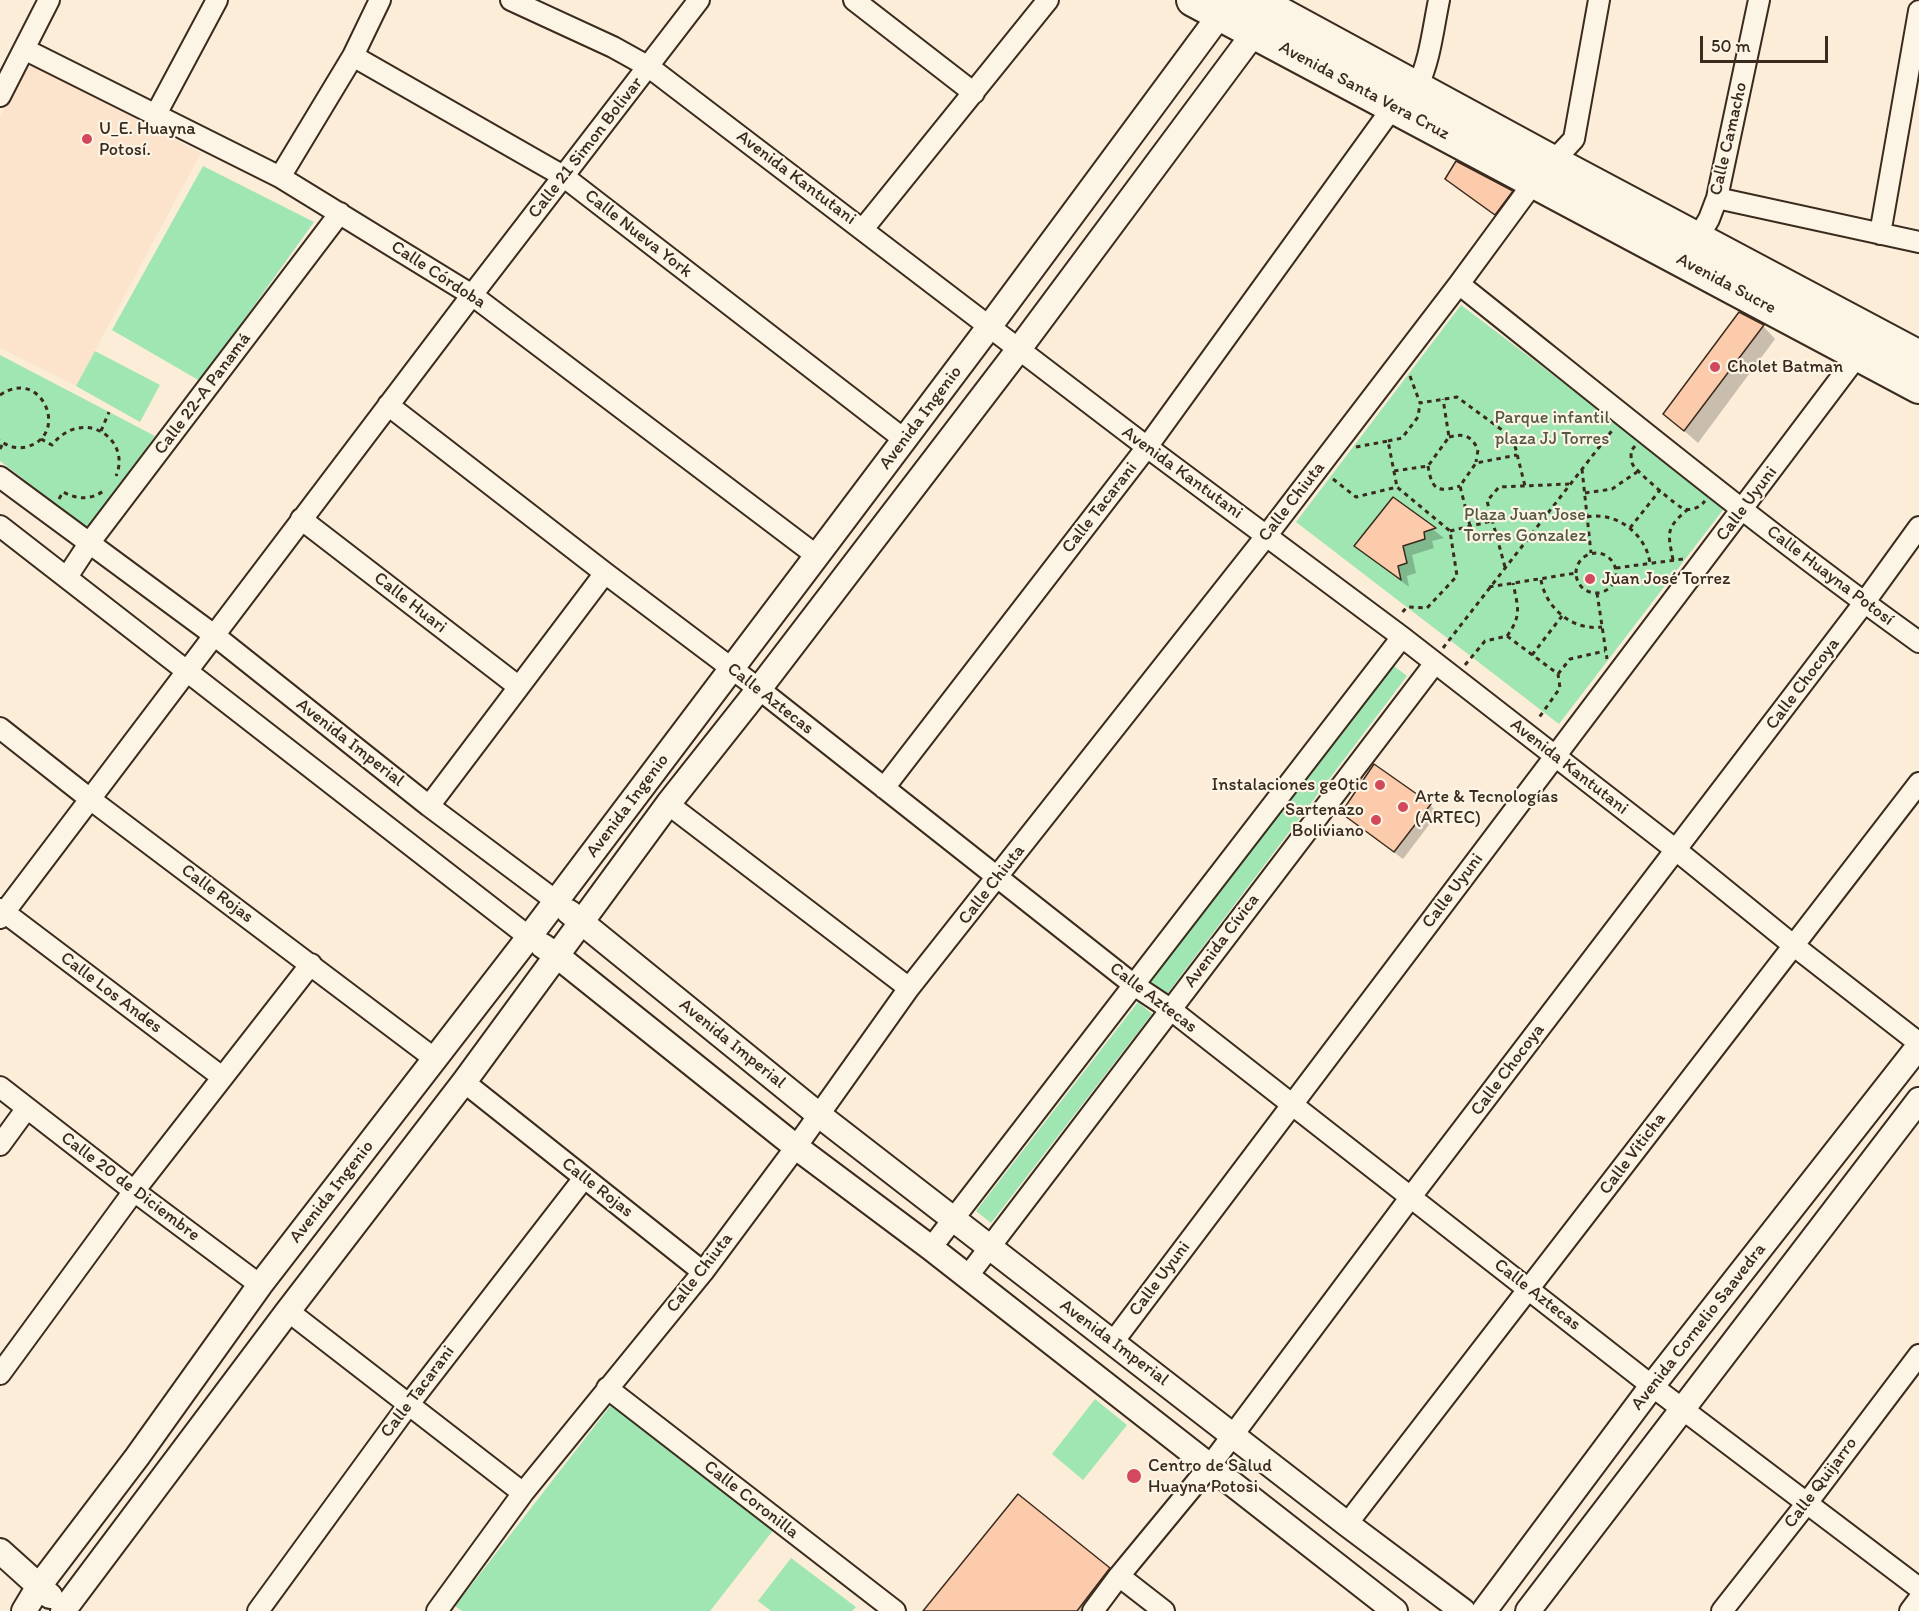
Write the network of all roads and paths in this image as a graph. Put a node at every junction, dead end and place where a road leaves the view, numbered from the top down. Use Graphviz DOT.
graph roads {
  1 [pos="49,0"];
  2 [pos="217,0"];
  3 [pos="380,0"];
  4 [pos="512,0"];
  5 [pos="699,0"];
  6 [pos="854,0"];
  7 [pos="1048,0"];
  8 [pos="1193,0"];
  9 [pos="1438,0"];
  10 [pos="1599,0"];
  11 [pos="1759,0"];
  12 [pos="533,4"];
  13 [pos="1226,8"];
  14 [pos="1919,10"];
  15 [pos="1261,14"];
  16 [pos="24,49"];
  17 [pos="353,56"];
  18 [pos="649,67"];
  19 [pos="974,93"];
  20 [pos="0,96"];
  21 [pos="1405,97"];
  22 [pos="155,116"];
  23 [pos="1543,172"];
  24 [pos="563,176"];
  25 [pos="280,177"];
  26 [pos="1717,198"];
  27 [pos="340,213"];
  28 [pos="863,229"];
  29 [pos="1880,234"];
  30 [pos="1697,239"];
  31 [pos="1919,242"];
  32 [pos="1460,284"];
  33 [pos="472,295"];
  34 [pos="989,327"];
  35 [pos="1019,349"];
  36 [pos="1858,355"];
  37 [pos="1919,357"];
  38 [pos="1398,364"];
  39 [pos="1919,387"];
  40 [pos="0,388"];
  41 [pos="6,391"];
  42 [pos="0,395"];
  43 [pos="1443,399"];
  44 [pos="1420,403"];
  45 [pos="388,405"];
  46 [pos="110,412"];
  47 [pos="1624,415"];
  48 [pos="101,431"];
  49 [pos="1646,433"];
  50 [pos="1449,437"];
  51 [pos="41,439"];
  52 [pos="1341,439"];
  53 [pos="905,440"];
  54 [pos="1388,441"];
  55 [pos="2,442"];
  56 [pos="1147,447"];
  57 [pos="0,449"];
  58 [pos="1518,455"];
  59 [pos="1476,463"];
  60 [pos="1428,466"];
  61 [pos="1319,468"];
  62 [pos="1582,468"];
  63 [pos="1394,471"];
  64 [pos="1638,472"];
  65 [pos="0,477"];
  66 [pos="113,482"];
  67 [pos="1570,484"];
  68 [pos="1460,486"];
  69 [pos="1525,486"];
  70 [pos="1397,487"];
  71 [pos="107,489"];
  72 [pos="1716,489"];
  73 [pos="1660,490"];
  74 [pos="63,492"];
  75 [pos="1585,493"];
  76 [pos="1687,510"];
  77 [pos="1743,510"];
  78 [pos="1587,517"];
  79 [pos="302,519"];
  80 [pos="1493,521"];
  81 [pos="0,525"];
  82 [pos="1470,526"];
  83 [pos="1919,526"];
  84 [pos="1630,528"];
  85 [pos="1450,531"];
  86 [pos="1267,535"];
  87 [pos="90,542"];
  88 [pos="1591,553"];
  89 [pos="817,556"];
  90 [pos="1673,560"];
  91 [pos="1650,564"];
  92 [pos="1505,567"];
  93 [pos="1616,568"];
  94 [pos="1699,568"];
  95 [pos="605,573"];
  96 [pos="1576,573"];
  97 [pos="67,577"];
  98 [pos="1541,579"];
  99 [pos="1513,584"];
  100 [pos="1489,587"];
  101 [pos="1597,593"];
  102 [pos="1864,603"];
  103 [pos="1562,616"];
  104 [pos="1602,627"];
  105 [pos="1396,633"];
  106 [pos="214,635"];
  107 [pos="1507,636"];
  108 [pos="1919,642"];
  109 [pos="1605,651"];
  110 [pos="1532,655"];
  111 [pos="1435,663"];
  112 [pos="731,669"];
  113 [pos="187,671"];
  114 [pos="1621,671"];
  115 [pos="1558,674"];
  116 [pos="1454,678"];
  117 [pos="519,687"];
  118 [pos="759,689"];
  119 [pos="0,728"];
  120 [pos="1527,734"];
  121 [pos="1556,757"];
  122 [pos="1919,783"];
  123 [pos="884,788"];
  124 [pos="90,799"];
  125 [pos="668,804"];
  126 [pos="429,806"];
  127 [pos="1676,850"];
  128 [pos="997,879"];
  129 [pos="556,901"];
  130 [pos="1,913"];
  131 [pos="582,921"];
  132 [pos="528,937"];
  133 [pos="1793,945"];
  134 [pos="556,955"];
  135 [pos="311,964"];
  136 [pos="1134,985"];
  137 [pos="909,988"];
  138 [pos="1170,1009"];
  139 [pos="1919,1044"];
  140 [pos="435,1059"];
  141 [pos="222,1077"];
  142 [pos="464,1082"];
  143 [pos="0,1087"];
  144 [pos="1919,1100"];
  145 [pos="1291,1104"];
  146 [pos="27,1108"];
  147 [pos="819,1115"];
  148 [pos="0,1144"];
  149 [pos="796,1147"];
  150 [pos="584,1178"];
  151 [pos="134,1191"];
  152 [pos="1410,1198"];
  153 [pos="954,1220"];
  154 [pos="988,1246"];
  155 [pos="931,1248"];
  156 [pos="703,1272"];
  157 [pos="967,1277"];
  158 [pos="260,1285"];
  159 [pos="1530,1289"];
  160 [pos="288,1311"];
  161 [pos="1113,1342"];
  162 [pos="1919,1355"];
  163 [pos="0,1374"];
  164 [pos="1652,1386"];
  165 [pos="607,1388"];
  166 [pos="409,1404"];
  167 [pos="1682,1408"];
  168 [pos="1233,1434"];
  169 [pos="1209,1467"];
  170 [pos="523,1493"];
  171 [pos="1807,1503"];
  172 [pos="1347,1524"];
  173 [pos="0,1551"];
  174 [pos="1119,1576"];
  175 [pos="39,1586"];
  176 [pos="1919,1588"];
  177 [pos="1919,1599"];
  178 [pos="65,1610"];
  179 [pos="439,1610"];
  180 [pos="24,1611"];
  181 [pos="258,1611"];
  182 [pos="895,1611"];
  183 [pos="1093,1611"];
  184 [pos="1164,1611"];
  185 [pos="1395,1611"];
  186 [pos="1463,1611"];
  187 [pos="1484,1611"];
  188 [pos="1528,1611"];
  189 [pos="1722,1611"];
  190 [pos="1910,1611"];
  1 -- 16 [label="street"];
  2 -- 22 [label="street"];
  3 -- 17 [label="street"];
  4 -- 12 [label="street, Avenida Kantutani"];
  5 -- 18 [label="street, Calle 21 Simon Bolivar"];
  6 -- 19 [label="street"];
  7 -- 19 [label="street"];
  8 -- 13 [label="main road, Avenida Santa Vera Cruz"];
  9 -- 21 [label="street, Calle Tacarani"];
  10 -- 23 [label="street, Calle Chiuta"];
  11 -- 26 [label="street, Calle Camacho"];
  12 -- 18 [label="street, Avenida Kantutani"];
  13 -- 15 [label="main road, Avenida Santa Vera Cruz"];
  13 -- 34 [label="street, Avenida Ingenio"];
  14 -- 29 [label="street"];
  15 -- 21 [label="main road, Avenida Santa Vera Cruz"];
  15 -- 35 [label="street, Avenida Ingenio"];
  16 -- 20 [label="street"];
  16 -- 22 [label="street, Calle Córdoba"];
  17 -- 24 [label="street, Calle Nueva York"];
  17 -- 25 [label="street"];
  18 -- 24 [label="street, Calle 21 Simon Bolivar"];
  18 -- 28 [label="street, Avenida Kantutani"];
  19 -- 28 [label="street"];
  21 -- 23 [label="main road, Avenida Santa Vera Cruz"];
  21 -- 56 [label="street, Calle Tacarani"];
  22 -- 25 [label="street, Calle Córdoba"];
  23 -- 30 [label="main road, Avenida Sucre"];
  23 -- 32 [label="street, Calle Chiuta"];
  23 -- 36 [label="main road, Avenida Sucre"];
  24 -- 33 [label="street, Calle 21 Simon Bolivar"];
  24 -- 53 [label="street, Calle Nueva York"];
  25 -- 27 [label="street, Calle Córdoba"];
  26 -- 29 [label="street"];
  26 -- 30 [label="street, Calle Camacho"];
  27 -- 33 [label="street, Calle Córdoba"];
  27 -- 87 [label="street, Calle 22-A Panamá"];
  28 -- 34 [label="street, Avenida Kantutani"];
  29 -- 31 [label="street"];
  30 -- 37 [label="main road, Avenida Sucre"];
  32 -- 38 [label="street, Calle Chiuta"];
  32 -- 47 [label="street, Calle Huayna Potosí"];
  33 -- 45 [label="street, Calle 21 Simon Bolivar"];
  33 -- 89 [label="street, Calle Córdoba"];
  34 -- 35 [label="street, Avenida Kantutani"];
  34 -- 53 [label="street, Avenida Ingenio"];
  35 -- 56 [label="street, Avenida Kantutani"];
  35 -- 118 [label="street, Avenida Ingenio"];
  36 -- 39 [label="main road, Avenida Sucre"];
  36 -- 77 [label="street, Calle Uyuni"];
  38 -- 44 [label="path"];
  38 -- 52 [label="street, Calle Chiuta"];
  40 -- 41 [label="path"];
  41 -- 42 [label="path"];
  41 -- 51 [label="path"];
  43 -- 44 [label="path"];
  43 -- 50 [label="path"];
  43 -- 58 [label="path"];
  44 -- 54 [label="path"];
  45 -- 79 [label="street, Calle 21 Simon Bolivar"];
  45 -- 95 [label="street, Calle Aztecas"];
  46 -- 48 [label="path"];
  47 -- 49 [label="street, Calle Huayna Potosí"];
  47 -- 62 [label="path"];
  48 -- 51 [label="path"];
  48 -- 66 [label="path"];
  49 -- 64 [label="path"];
  49 -- 72 [label="street, Calle Huayna Potosí"];
  50 -- 59 [label="path"];
  50 -- 60 [label="path"];
  51 -- 55 [label="path"];
  52 -- 54 [label="path"];
  52 -- 61 [label="street, Calle Chiuta"];
  53 -- 89 [label="street, Avenida Ingenio"];
  54 -- 63 [label="path"];
  55 -- 57 [label="path"];
  56 -- 86 [label="street, Avenida Kantutani"];
  56 -- 123 [label="street, Calle Tacarani"];
  58 -- 59 [label="path"];
  58 -- 69 [label="path"];
  59 -- 68 [label="path"];
  60 -- 63 [label="path"];
  60 -- 68 [label="path"];
  61 -- 70 [label="path"];
  61 -- 86 [label="street, Calle Chiuta"];
  62 -- 67 [label="path"];
  62 -- 75 [label="path"];
  63 -- 70 [label="path"];
  64 -- 73 [label="path"];
  64 -- 75 [label="path"];
  65 -- 87 [label="street, Avenida Imperial"];
  67 -- 69 [label="path"];
  67 -- 92 [label="path"];
  68 -- 82 [label="path"];
  69 -- 80 [label="path"];
  70 -- 85 [label="path"];
  71 -- 74 [label="path"];
  72 -- 76 [label="path"];
  72 -- 77 [label="street, Calle Huayna Potosí"];
  73 -- 76 [label="path"];
  73 -- 84 [label="path"];
  75 -- 78 [label="path"];
  76 -- 90 [label="path"];
  77 -- 94 [label="street, Calle Uyuni"];
  77 -- 102 [label="street, Calle Huayna Potosí"];
  78 -- 84 [label="path"];
  78 -- 88 [label="path"];
  79 -- 106 [label="street, Calle 21 Simon Bolivar"];
  79 -- 117 [label="street, Calle Huari"];
  80 -- 82 [label="path"];
  80 -- 92 [label="path"];
  81 -- 97 [label="street, Avenida Imperial"];
  82 -- 85 [label="path"];
  83 -- 102 [label="street, Calle Chocoya"];
  84 -- 91 [label="path"];
  85 -- 105 [label="path"];
  86 -- 105 [label="street, Avenida Kantutani"];
  86 -- 128 [label="street, Calle Chiuta"];
  87 -- 97 [label="street, Calle 22-A Panamá"];
  87 -- 106 [label="street, Avenida Imperial"];
  88 -- 93 [label="path"];
  88 -- 96 [label="path"];
  89 -- 112 [label="street, Avenida Ingenio"];
  90 -- 91 [label="path"];
  90 -- 94 [label="path"];
  91 -- 93 [label="path"];
  92 -- 100 [label="path"];
  93 -- 101 [label="path"];
  94 -- 114 [label="street, Calle Uyuni"];
  95 -- 112 [label="street, Calle Aztecas"];
  95 -- 117 [label="street"];
  96 -- 98 [label="path"];
  96 -- 101 [label="path"];
  97 -- 113 [label="street, Avenida Imperial"];
  98 -- 99 [label="path"];
  98 -- 103 [label="path"];
  99 -- 100 [label="path"];
  99 -- 107 [label="path"];
  100 -- 111 [label="path"];
  101 -- 104 [label="path"];
  102 -- 108 [label="street, Calle Huayna Potosí"];
  102 -- 127 [label="street, Calle Chocoya"];
  103 -- 104 [label="path"];
  103 -- 110 [label="path"];
  104 -- 109 [label="path"];
  105 -- 111 [label="street, Avenida Kantutani"];
  105 -- 136 [label="street"];
  106 -- 113 [label="street, Calle 21 Simon Bolivar"];
  106 -- 126 [label="street, Avenida Imperial"];
  107 -- 110 [label="path"];
  107 -- 116 [label="path"];
  109 -- 114 [label="path"];
  109 -- 115 [label="path"];
  110 -- 115 [label="path"];
  111 -- 116 [label="street, Avenida Kantutani"];
  111 -- 138 [label="street, Avenida Cívica"];
  112 -- 118 [label="street, Calle Aztecas"];
  112 -- 129 [label="street, Avenida Ingenio"];
  113 -- 124 [label="street, Calle 21 Simon Bolivar"];
  113 -- 132 [label="street, Avenida Imperial"];
  114 -- 121 [label="street, Calle Uyuni"];
  115 -- 120 [label="path"];
  116 -- 120 [label="street, Avenida Kantutani"];
  117 -- 126 [label="street"];
  118 -- 123 [label="street, Calle Aztecas"];
  118 -- 125 [label="street, Avenida Ingenio"];
  119 -- 124 [label="street, Calle Rojas"];
  120 -- 121 [label="street, Avenida Kantutani"];
  121 -- 127 [label="street, Avenida Kantutani"];
  121 -- 145 [label="street, Calle Uyuni"];
  122 -- 133 [label="street, Calle Viticha"];
  123 -- 128 [label="street, Calle Aztecas"];
  124 -- 130 [label="street, Calle 21 Simon Bolivar"];
  124 -- 135 [label="street, Calle Rojas"];
  125 -- 131 [label="street, Avenida Ingenio"];
  125 -- 137 [label="street"];
  126 -- 129 [label="street, Avenida Imperial"];
  127 -- 133 [label="street, Avenida Kantutani"];
  127 -- 152 [label="street, Calle Chocoya"];
  128 -- 136 [label="street, Calle Aztecas"];
  128 -- 137 [label="street, Calle Chiuta"];
  129 -- 131 [label="street, Avenida Imperial"];
  129 -- 132 [label="street, Avenida Ingenio"];
  130 -- 141 [label="street, Calle Los Andes"];
  131 -- 134 [label="street, Avenida Ingenio"];
  131 -- 147 [label="street, Avenida Imperial"];
  132 -- 134 [label="street, Avenida Imperial"];
  132 -- 140 [label="street, Avenida Ingenio"];
  133 -- 139 [label="street, Avenida Kantutani"];
  133 -- 159 [label="street, Calle Viticha"];
  134 -- 142 [label="street, Avenida Ingenio"];
  134 -- 149 [label="street, Avenida Imperial"];
  135 -- 140 [label="street, Calle Rojas"];
  135 -- 141 [label="street"];
  136 -- 138 [label="street, Calle Aztecas"];
  136 -- 153 [label="street"];
  137 -- 147 [label="street, Calle Chiuta"];
  138 -- 145 [label="street, Calle Aztecas"];
  138 -- 154 [label="street, Avenida Cívica"];
  139 -- 164 [label="street, Avenida Cornelio Saavedra"];
  140 -- 158 [label="street, Avenida Ingenio"];
  141 -- 151 [label="street"];
  142 -- 150 [label="street, Calle Rojas"];
  142 -- 160 [label="street, Avenida Ingenio"];
  143 -- 146 [label="street, Calle 20 de Diciembre"];
  144 -- 167 [label="street, Avenida Cornelio Saavedra"];
  145 -- 152 [label="street, Calle Aztecas"];
  145 -- 161 [label="street, Calle Uyuni"];
  146 -- 148 [label="street"];
  146 -- 151 [label="street, Calle 20 de Diciembre"];
  147 -- 149 [label="street, Calle Chiuta"];
  147 -- 153 [label="street, Avenida Imperial"];
  149 -- 155 [label="street, Avenida Imperial"];
  149 -- 156 [label="street, Calle Chiuta"];
  150 -- 156 [label="street, Calle Rojas"];
  150 -- 166 [label="street, Calle Tacarani"];
  151 -- 158 [label="street, Calle 20 de Diciembre"];
  151 -- 163 [label="street"];
  152 -- 159 [label="street, Calle Aztecas"];
  152 -- 168 [label="street, Calle Chocoya"];
  153 -- 154 [label="street, Avenida Imperial"];
  153 -- 155 [label="street"];
  154 -- 157 [label="street, Avenida Cívica"];
  154 -- 161 [label="street, Avenida Imperial"];
  155 -- 157 [label="street, Avenida Imperial"];
  156 -- 165 [label="street, Calle Chiuta"];
  157 -- 169 [label="street, Avenida Imperial"];
  158 -- 175 [label="street, Avenida Ingenio"];
  159 -- 164 [label="street, Calle Aztecas"];
  159 -- 172 [label="street, Calle Viticha"];
  160 -- 166 [label="street"];
  160 -- 178 [label="street, Avenida Ingenio"];
  161 -- 168 [label="street, Avenida Imperial"];
  162 -- 171 [label="street, Calle Quijarro"];
  164 -- 167 [label="street, Calle Aztecas"];
  164 -- 187 [label="street, Avenida Cornelio Saavedra"];
  165 -- 170 [label="street, Calle Chiuta"];
  165 -- 182 [label="street, Calle Coronilla"];
  166 -- 170 [label="street"];
  166 -- 181 [label="street, Calle Tacarani"];
  167 -- 171 [label="street, Calle Aztecas"];
  167 -- 188 [label="street, Avenida Cornelio Saavedra"];
  168 -- 169 [label="street, Calle Chocoya"];
  168 -- 172 [label="street, Avenida Imperial"];
  169 -- 174 [label="street, Calle Chocoya"];
  169 -- 185 [label="street, Avenida Imperial"];
  170 -- 179 [label="street, Calle Chiuta"];
  171 -- 176 [label="street, Calle Aztecas"];
  171 -- 189 [label="street, Calle Quijarro"];
  172 -- 186 [label="street, Avenida Imperial"];
  173 -- 175 [label="street"];
  174 -- 183 [label="street, Calle Chocoya"];
  174 -- 184 [label="street"];
  175 -- 178 [label="street"];
  175 -- 180 [label="street, Avenida Ingenio"];
  177 -- 190 [label="street"];
}
